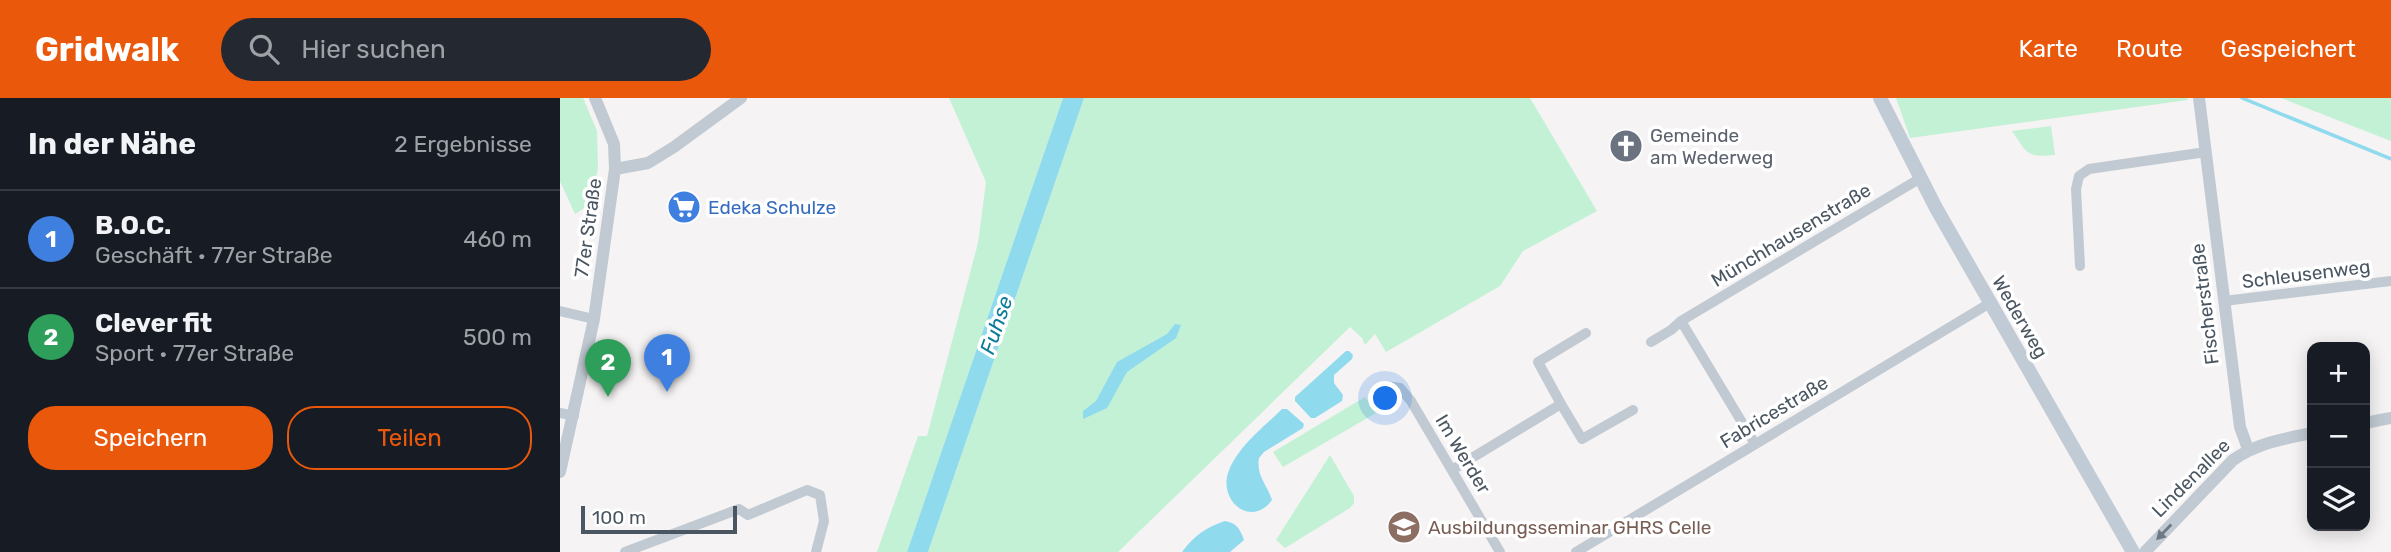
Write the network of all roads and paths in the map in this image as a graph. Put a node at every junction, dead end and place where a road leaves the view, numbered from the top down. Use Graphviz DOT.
graph roads {
  1 [pos="595,98"];
  2 [pos="741,98"];
  3 [pos="1880,98"];
  4 [pos="2199,98"];
  5 [pos="2206,152"];
  6 [pos="615,169"];
  7 [pos="1919,179"];
  8 [pos="2080,266"];
  9 [pos="2391,281"];
  10 [pos="2224,301"];
  11 [pos="1990,303"];
  12 [pos="560,312"];
  13 [pos="594,319"];
  14 [pos="1681,321"];
  15 [pos="1586,333"];
  16 [pos="1651,342"];
  17 [pos="1386,386"];
  18 [pos="1561,404"];
  19 [pos="1633,410"];
  20 [pos="560,413"];
  21 [pos="574,416"];
  22 [pos="2391,418"];
  23 [pos="2370,422"];
  24 [pos="2307,434"];
  25 [pos="1755,444"];
  26 [pos="2248,449"];
  27 [pos="1452,470"];
  28 [pos="560,472"];
  29 [pos="625,552"];
  30 [pos="816,552"];
  31 [pos="1500,552"];
  32 [pos="1576,552"];
  33 [pos="2133,552"];
  34 [pos="2145,552"];
  1 -- 6 [label="street, 77er Straße"];
  2 -- 6 [label="street"];
  3 -- 7 [label="main road, Wederweg"];
  4 -- 5 [label="street, Fischerstraße"];
  5 -- 8 [label="street"];
  5 -- 10 [label="street, Fischerstraße"];
  6 -- 13 [label="street, 77er Straße"];
  7 -- 11 [label="main road, Wederweg"];
  7 -- 14 [label="street, Münchhausenstraße"];
  9 -- 10 [label="street, Schleusenweg"];
  10 -- 26 [label="street, Fischerstraße"];
  11 -- 25 [label="street, Fabricestraße"];
  11 -- 33 [label="main road, Wederweg"];
  12 -- 13 [label="street"];
  13 -- 21 [label="street, 77er Straße"];
  14 -- 16 [label="street, Münchhausenstraße"];
  14 -- 25 [label="street"];
  15 -- 18 [label="street"];
  17 -- 27 [label="street, Im Werder"];
  18 -- 19 [label="street"];
  18 -- 27 [label="street"];
  20 -- 21 [label="street"];
  21 -- 28 [label="street, 77er Straße"];
  22 -- 23 [label="street"];
  24 -- 26 [label="street, Lindenallee"];
  25 -- 32 [label="street, Fabricestraße"];
  26 -- 34 [label="street, Lindenallee, one-way"];
  27 -- 31 [label="street, Im Werder"];
  29 -- 30 [label="street"];
}
